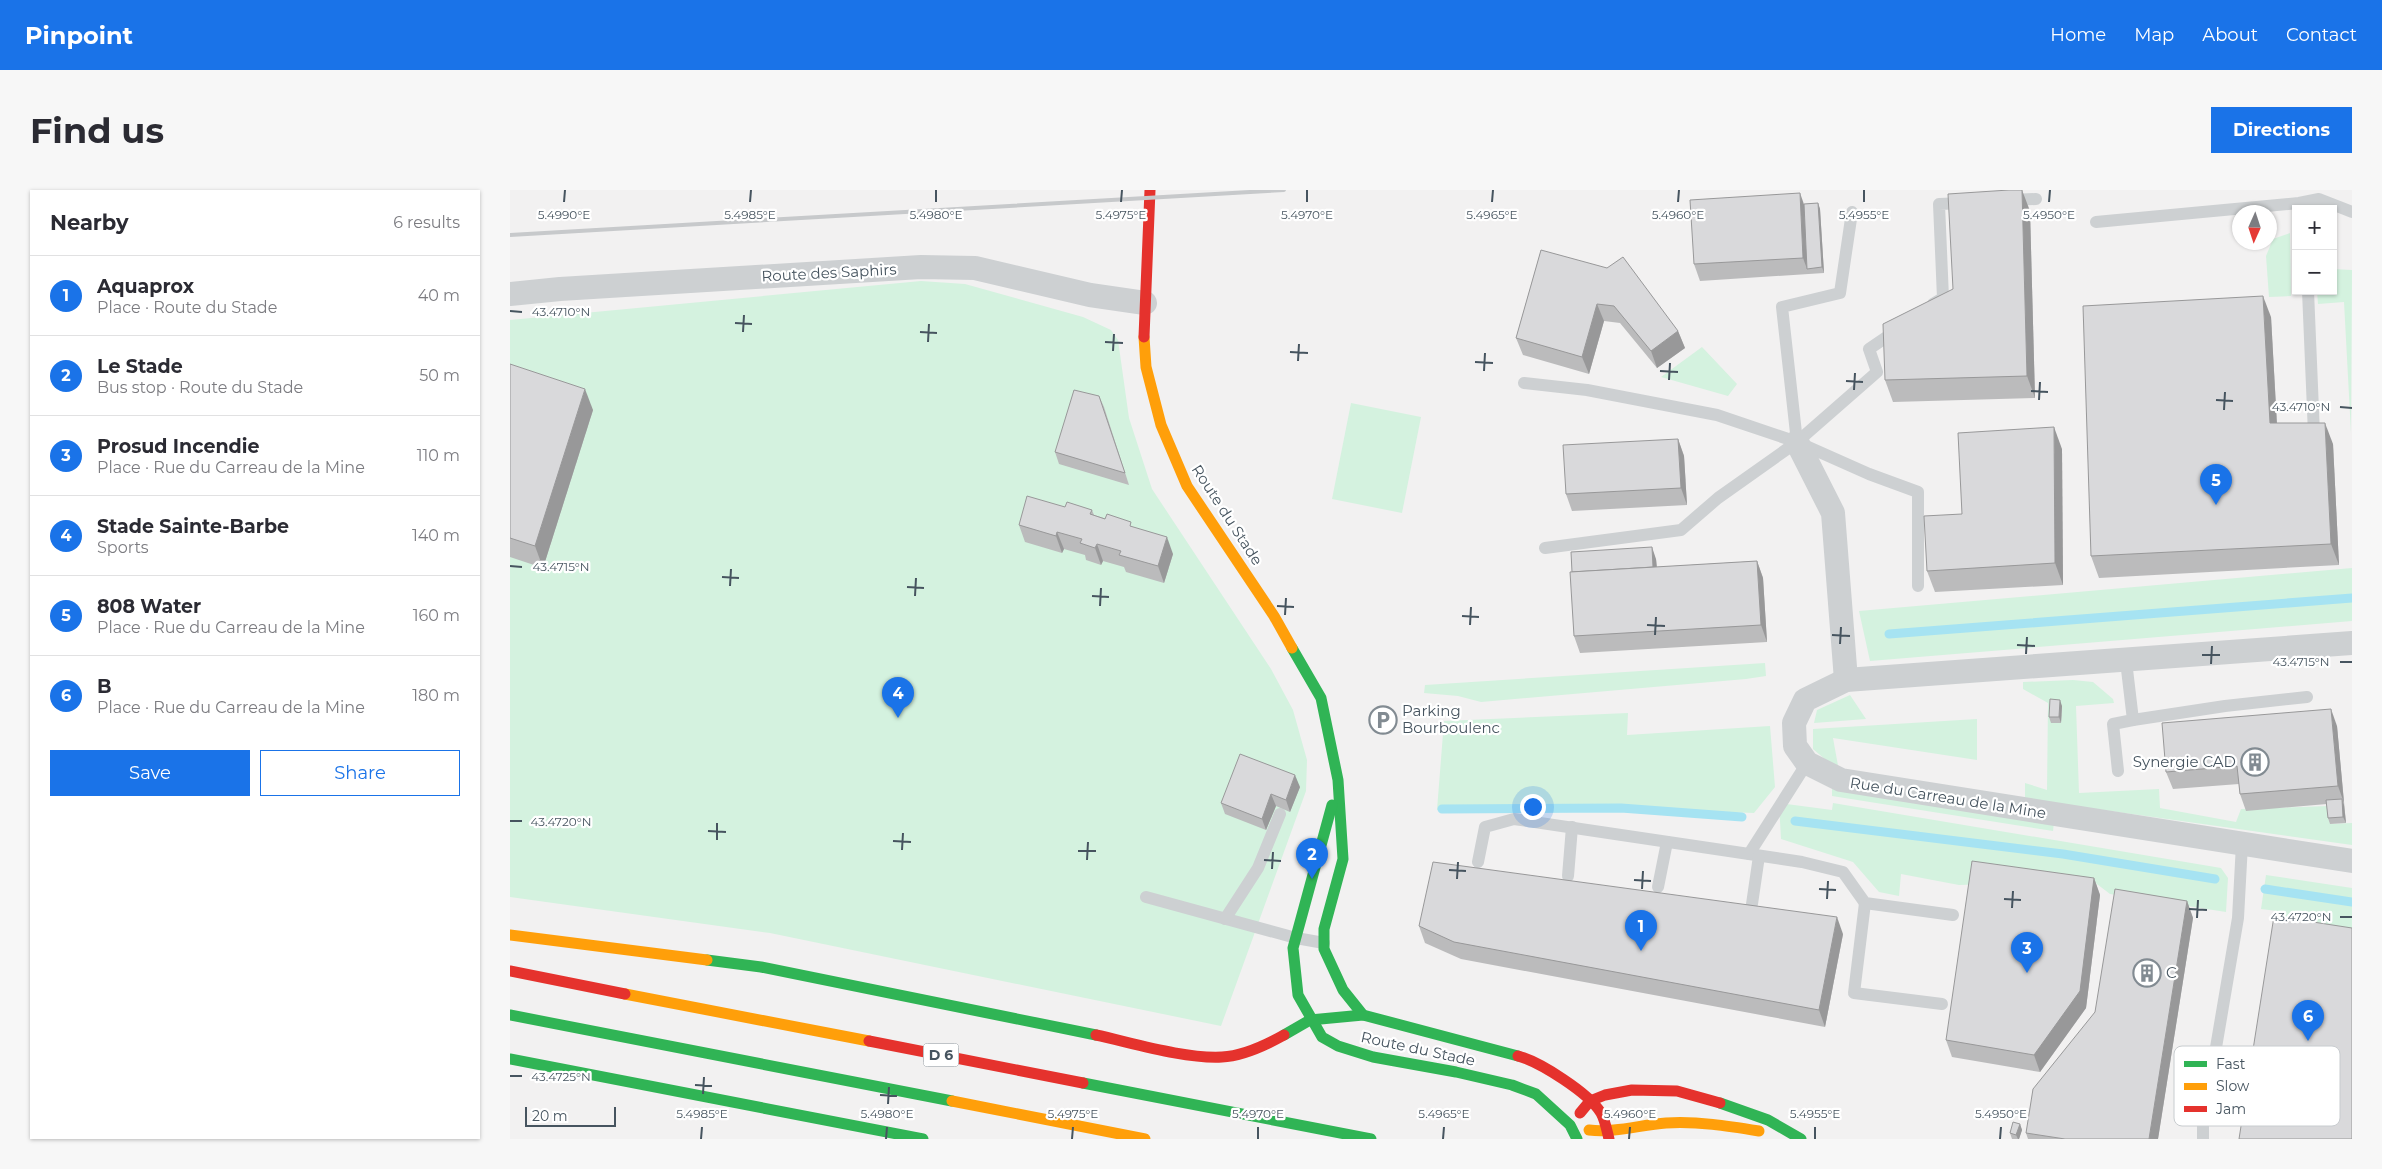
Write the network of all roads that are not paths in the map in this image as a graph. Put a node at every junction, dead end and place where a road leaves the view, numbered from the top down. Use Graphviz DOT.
graph roads {
  1 [pos="1150,190"];
  2 [pos="2036,199"];
  3 [pos="1997,201"];
  4 [pos="1978,202"];
  5 [pos="2302,205"];
  6 [pos="2334,205"];
  7 [pos="2337,206"];
  8 [pos="2292,207"];
  9 [pos="1852,212"];
  10 [pos="2352,212"];
  11 [pos="2096,222"];
  12 [pos="510,294"];
  13 [pos="2308,295"];
  14 [pos="1145,303"];
  15 [pos="1927,309"];
  16 [pos="1910,321"];
  17 [pos="1524,382"];
  18 [pos="2314,434"];
  19 [pos="1796,442"];
  20 [pos="1545,548"];
  21 [pos="1918,586"];
  22 [pos="2352,643"];
  23 [pos="2126,661"];
  24 [pos="1846,680"];
  25 [pos="2307,697"];
  26 [pos="2133,720"];
  27 [pos="1807,763"];
  28 [pos="2118,772"];
  29 [pos="1338,780"];
  30 [pos="1280,814"];
  31 [pos="1572,828"];
  32 [pos="1667,842"];
  33 [pos="2242,844"];
  34 [pos="1754,855"];
  35 [pos="2352,861"];
  36 [pos="1478,862"];
  37 [pos="1568,876"];
  38 [pos="1658,887"];
  39 [pos="1146,897"];
  40 [pos="1865,903"];
  41 [pos="1752,904"];
  42 [pos="1953,915"];
  43 [pos="1226,919"];
  44 [pos="510,935"];
  45 [pos="1296,938"];
  46 [pos="1324,944"];
  47 [pos="510,971"];
  48 [pos="1942,1004"];
  49 [pos="510,1015"];
  50 [pos="1363,1015"];
  51 [pos="1310,1020"];
  52 [pos="2216,1046"];
  53 [pos="510,1059"];
  54 [pos="1590,1101"];
  55 [pos="1570,1124"];
  56 [pos="2203,1126"];
  57 [pos="1608,1135"];
  58 [pos="922,1139"];
  59 [pos="1145,1139"];
  60 [pos="1371,1139"];
  61 [pos="1577,1139"];
  62 [pos="1786,1139"];
  63 [pos="1801,1139"];
  64 [pos="2203,1139"];
  1 -- 14 [label="main road, Route du Stade"];
  2 -- 3 [label="lane"];
  4 -- 15 [label="lane"];
  5 -- 6 [label="lane"];
  7 -- 10 [label="lane"];
  8 -- 11 [label="lane"];
  9 -- 19 [label="lane"];
  12 -- 14 [label="street, Route des Saphirs"];
  13 -- 18 [label="lane"];
  14 -- 29 [label="main road, Route du Stade"];
  16 -- 19 [label="lane"];
  17 -- 19 [label="lane"];
  19 -- 20 [label="lane"];
  19 -- 21 [label="lane"];
  19 -- 24 [label="street"];
  22 -- 23 [label="street"];
  23 -- 24 [label="street"];
  23 -- 26 [label="lane"];
  24 -- 27 [label="street"];
  25 -- 26 [label="lane"];
  26 -- 28 [label="lane"];
  27 -- 33 [label="street, Rue du Carreau de la Mine"];
  27 -- 34 [label="lane"];
  29 -- 45 [label="main road, Route du Stade"];
  29 -- 46 [label="main road, Route du Stade"];
  30 -- 43 [label="lane"];
  31 -- 32 [label="lane"];
  31 -- 36 [label="lane"];
  31 -- 37 [label="lane"];
  32 -- 34 [label="lane"];
  32 -- 38 [label="lane"];
  33 -- 35 [label="street, Rue du Carreau de la Mine"];
  33 -- 52 [label="lane"];
  34 -- 40 [label="lane"];
  34 -- 41 [label="lane"];
  39 -- 43 [label="lane"];
  40 -- 42 [label="lane"];
  40 -- 48 [label="lane"];
  43 -- 45 [label="lane"];
  44 -- 51 [label="main road"];
  45 -- 46 [label="lane"];
  45 -- 51 [label="main road, Route du Stade"];
  46 -- 50 [label="main road, Route du Stade"];
  47 -- 60 [label="main road, D 6"];
  49 -- 59 [label="main road"];
  50 -- 51 [label="main road"];
  50 -- 54 [label="main road, Route du Stade"];
  51 -- 55 [label="main road, Route du Stade"];
  53 -- 58 [label="main road"];
  54 -- 55 [label="main road"];
  54 -- 57 [label="main road, Route du Stade"];
  54 -- 63 [label="main road"];
  55 -- 57 [label="main road"];
  55 -- 61 [label="main road, Route du Stade"];
  56 -- 64 [label="lane"];
  57 -- 62 [label="main road"];
}
